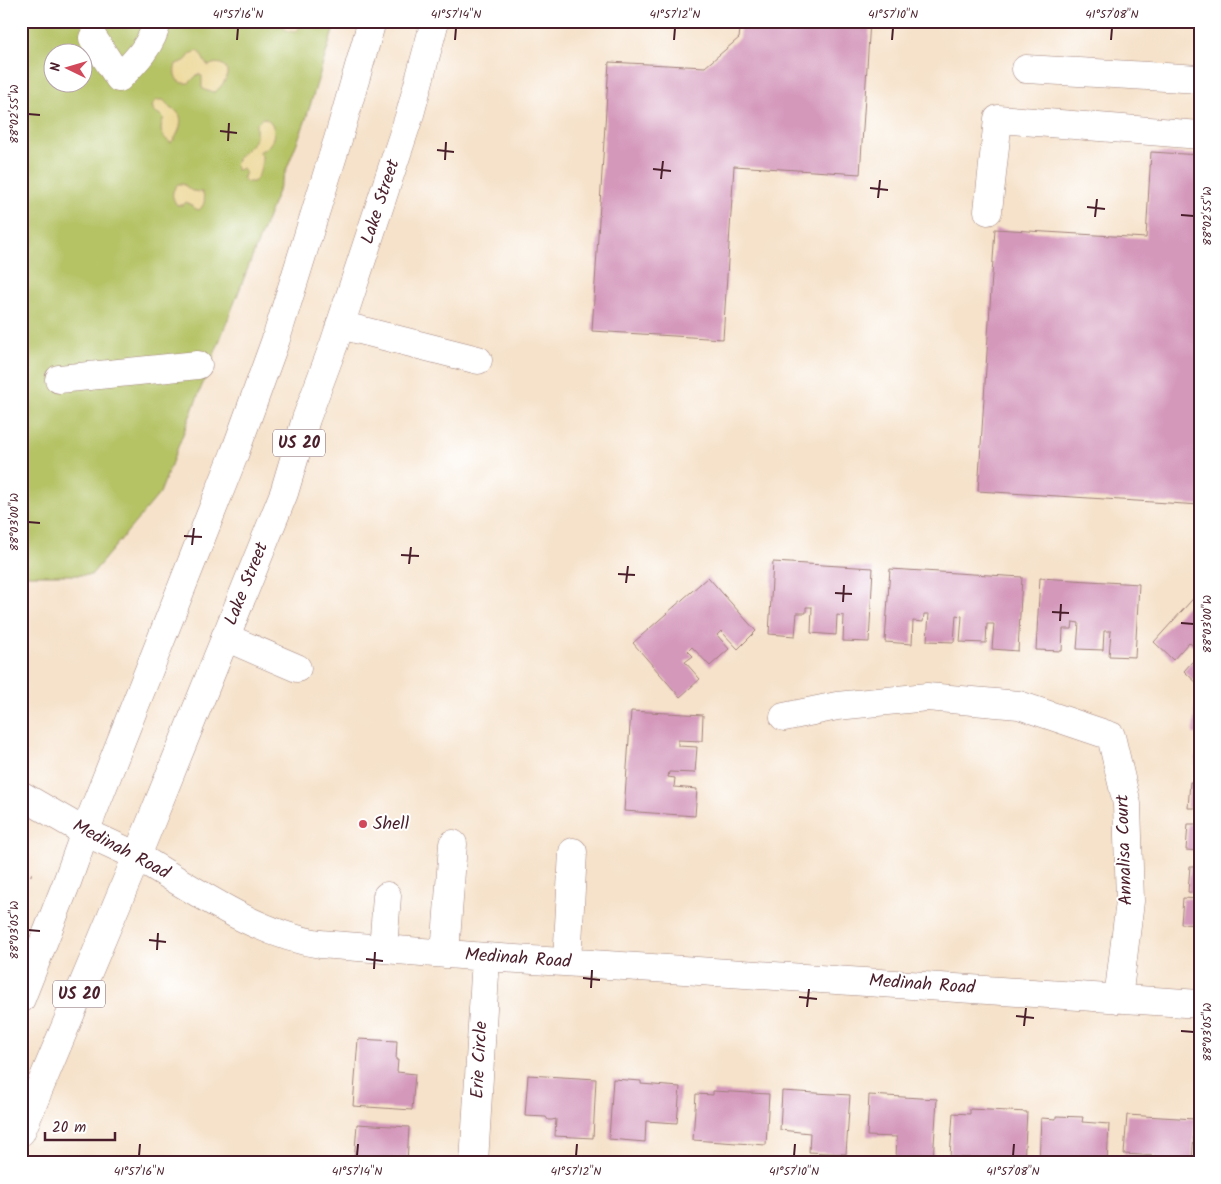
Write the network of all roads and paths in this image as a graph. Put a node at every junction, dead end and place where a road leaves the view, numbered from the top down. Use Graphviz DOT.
graph roads {
  1 [pos="156,21"];
  2 [pos="372,21"];
  3 [pos="436,21"];
  4 [pos="93,38"];
  5 [pos="1026,69"];
  6 [pos="1200,79"];
  7 [pos="1200,135"];
  8 [pos="988,211"];
  9 [pos="340,325"];
  10 [pos="478,360"];
  11 [pos="198,365"];
  12 [pos="59,379"];
  13 [pos="225,638"];
  14 [pos="297,668"];
  15 [pos="784,717"];
  16 [pos="21,795"];
  17 [pos="85,832"];
  18 [pos="453,844"];
  19 [pos="573,852"];
  20 [pos="137,856"];
  21 [pos="21,872"];
  22 [pos="32,875"];
  23 [pos="387,896"];
  24 [pos="383,949"];
  25 [pos="445,954"];
  26 [pos="486,957"];
  27 [pos="567,962"];
  28 [pos="1118,998"];
  29 [pos="21,999"];
  30 [pos="1200,1004"];
  31 [pos="21,1132"];
  32 [pos="474,1163"];
  1 -- 4 [label="main road"];
  2 -- 17 [label="main road, US 20"];
  3 -- 9 [label="main road, Lake Street / US 20"];
  5 -- 6 [label="main road"];
  7 -- 8 [label="main road"];
  9 -- 10 [label="main road"];
  9 -- 13 [label="main road, Lake Street / US 20"];
  11 -- 12 [label="main road"];
  13 -- 14 [label="main road"];
  13 -- 20 [label="main road, Lake Street / US 20"];
  15 -- 28 [label="main road, Annalisa Court"];
  16 -- 17 [label="main road, Medinah Road"];
  17 -- 20 [label="main road, Medinah Road"];
  17 -- 29 [label="main road, US 20"];
  18 -- 25 [label="main road"];
  19 -- 27 [label="main road"];
  20 -- 24 [label="main road, Medinah Road"];
  20 -- 31 [label="main road, Lake Street / US 20"];
  21 -- 22 [label="path"];
  23 -- 24 [label="main road"];
  24 -- 25 [label="main road, Medinah Road"];
  25 -- 26 [label="main road, Medinah Road"];
  26 -- 27 [label="main road, Medinah Road"];
  26 -- 32 [label="main road, Erie Circle"];
  27 -- 28 [label="main road, Medinah Road"];
  28 -- 30 [label="main road, Medinah Road"];
}
